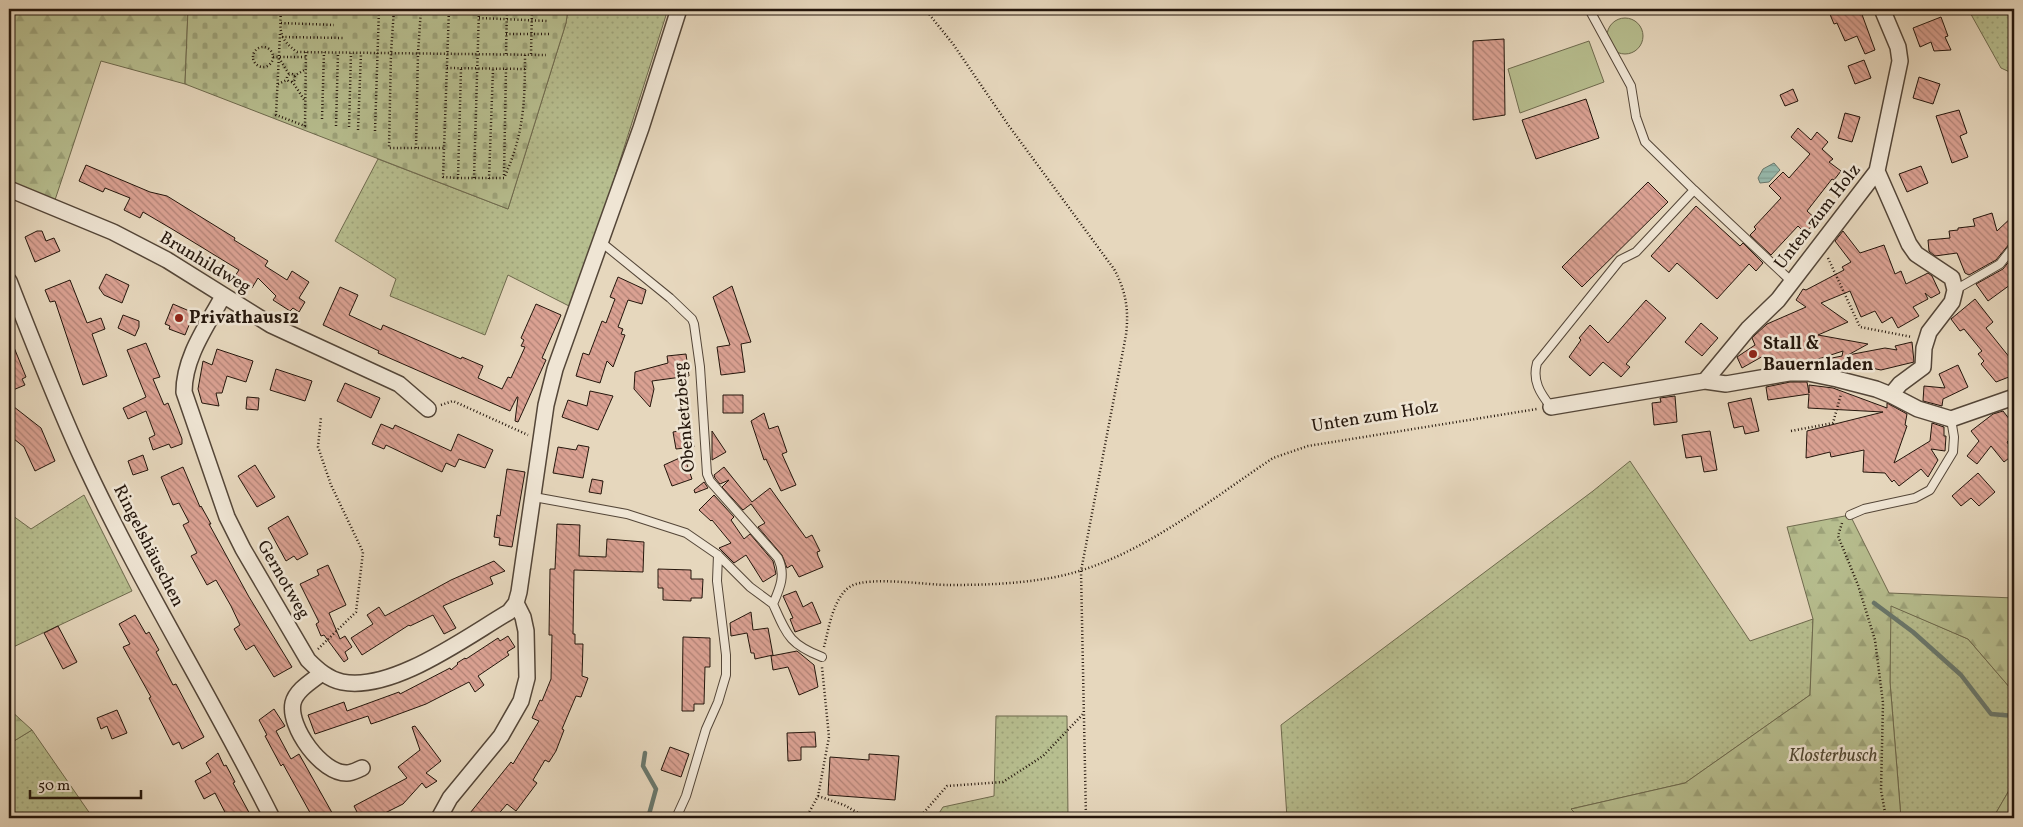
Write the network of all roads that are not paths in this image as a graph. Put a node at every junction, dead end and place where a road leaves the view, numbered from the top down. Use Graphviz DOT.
graph roads {
  1 [pos="679,9"];
  2 [pos="1589,9"];
  3 [pos="1882,9"];
  4 [pos="1877,171"];
  5 [pos="9,189"];
  6 [pos="1694,190"];
  7 [pos="601,242"];
  8 [pos="2014,246"];
  9 [pos="9,281"];
  10 [pos="1792,282"];
  11 [pos="1955,290"];
  12 [pos="223,296"];
  13 [pos="1705,381"];
  14 [pos="1891,395"];
  15 [pos="2014,397"];
  16 [pos="1551,407"];
  17 [pos="428,409"];
  18 [pos="1951,419"];
  19 [pos="534,497"];
  20 [pos="1850,515"];
  21 [pos="718,556"];
  22 [pos="516,603"];
  23 [pos="772,604"];
  24 [pos="822,657"];
  25 [pos="322,673"];
  26 [pos="362,768"];
  27 [pos="272,818"];
  28 [pos="439,818"];
  29 [pos="676,818"];
  1 -- 7 [label="street"];
  2 -- 6 [label="lane"];
  3 -- 4 [label="street"];
  4 -- 10 [label="street, Unten zum Holz"];
  4 -- 11 [label="street, Unten zum Holz"];
  5 -- 12 [label="street, Brunhildweg"];
  6 -- 10 [label="lane"];
  6 -- 16 [label="lane"];
  7 -- 19 [label="street"];
  7 -- 23 [label="lane, Obenketzberg"];
  8 -- 11 [label="lane"];
  9 -- 27 [label="street, Ringelshäuschen"];
  10 -- 13 [label="street, Unten zum Holz"];
  11 -- 14 [label="street"];
  12 -- 17 [label="street, Brunhildweg"];
  12 -- 25 [label="street, Gernotweg"];
  13 -- 14 [label="street"];
  13 -- 16 [label="street"];
  14 -- 18 [label="street"];
  15 -- 18 [label="street"];
  18 -- 20 [label="lane"];
  19 -- 21 [label="lane"];
  19 -- 22 [label="street"];
  21 -- 23 [label="lane"];
  21 -- 29 [label="lane"];
  22 -- 25 [label="street, Gernotweg"];
  22 -- 28 [label="street"];
  23 -- 24 [label="lane"];
  25 -- 26 [label="street"];
}
